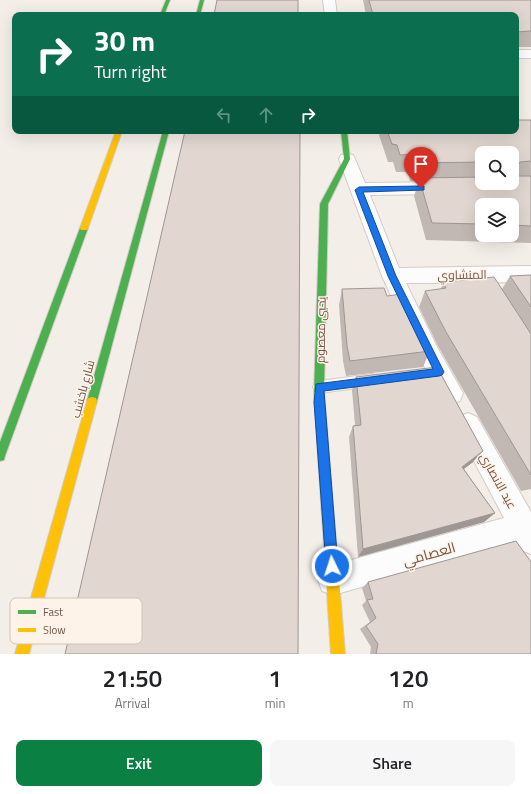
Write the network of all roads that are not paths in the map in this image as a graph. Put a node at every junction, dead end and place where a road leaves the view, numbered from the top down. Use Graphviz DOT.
graph roads {
  1 [pos="168,0"];
  2 [pos="202,0"];
  3 [pos="329,0"];
  4 [pos="163,12"];
  5 [pos="199,12"];
  6 [pos="331,12"];
  7 [pos="519,54"];
  8 [pos="531,54"];
  9 [pos="119,134"];
  10 [pos="165,134"];
  11 [pos="344,134"];
  12 [pos="347,159"];
  13 [pos="460,187"];
  14 [pos="359,190"];
  15 [pos="531,274"];
  16 [pos="392,276"];
  17 [pos="387,379"];
  18 [pos="320,387"];
  19 [pos="0,456"];
  20 [pos="527,527"];
  21 [pos="333,580"];
  22 [pos="37,598"];
  23 [pos="25,644"];
  24 [pos="22,654"];
  25 [pos="338,654"];
  1 -- 4 [label="main road"];
  2 -- 5 [label="main road"];
  3 -- 6 [label="street"];
  7 -- 8 [label="street"];
  9 -- 19 [label="main road"];
  10 -- 22 [label="main road, شارع باخشب"];
  11 -- 12 [label="main road"];
  12 -- 14 [label="street, عيد الانصاري"];
  12 -- 18 [label="main road, يحيي معصوم"];
  13 -- 14 [label="street"];
  14 -- 16 [label="street, عيد الانصاري"];
  15 -- 16 [label="street, المنشاوي"];
  16 -- 20 [label="street, عيد الانصاري"];
  17 -- 18 [label="lane"];
  18 -- 21 [label="main road, يحيي معصوم"];
  20 -- 21 [label="street, العصامي"];
  21 -- 25 [label="main road, يحيي معصوم"];
  23 -- 24 [label="main road, شارع باخشب"];
}
